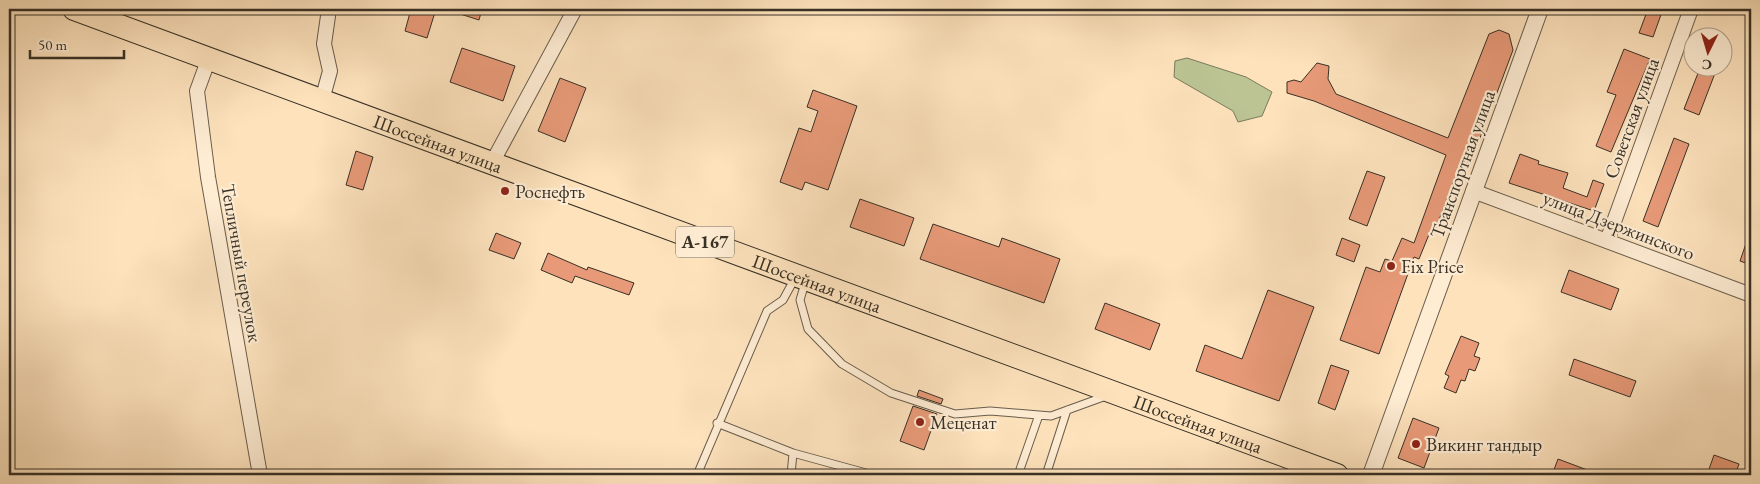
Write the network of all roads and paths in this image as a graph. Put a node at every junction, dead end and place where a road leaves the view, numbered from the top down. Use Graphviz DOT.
graph roads {
  1 [pos="74,9"];
  2 [pos="329,9"];
  3 [pos="574,9"];
  4 [pos="1540,9"];
  5 [pos="1691,9"];
  6 [pos="209,58"];
  7 [pos="322,100"];
  8 [pos="492,163"];
  9 [pos="1473,191"];
  10 [pos="1607,241"];
  11 [pos="801,277"];
  12 [pos="1751,295"];
  13 [pos="1114,393"];
  14 [pos="1068,410"];
  15 [pos="1039,415"];
  16 [pos="717,423"];
  17 [pos="793,453"];
  18 [pos="866,473"];
  19 [pos="260,475"];
  20 [pos="697,475"];
  21 [pos="791,475"];
  22 [pos="1018,475"];
  23 [pos="1046,475"];
  24 [pos="1337,475"];
  25 [pos="1371,475"];
  1 -- 6 [label="highway, Шоссейная улица / А-167"];
  2 -- 7 [label="street"];
  3 -- 8 [label="street"];
  4 -- 9 [label="street, Транспортная улица"];
  5 -- 10 [label="street, Советская улица"];
  6 -- 7 [label="highway, Шоссейная улица / А-167"];
  6 -- 19 [label="street, Тепличный переулок"];
  7 -- 8 [label="highway, Шоссейная улица / А-167"];
  8 -- 11 [label="highway, Шоссейная улица / А-167"];
  9 -- 10 [label="street, улица Дзержинского"];
  9 -- 25 [label="street, Транспортная улица"];
  10 -- 12 [label="street, улица Дзержинского"];
  11 -- 13 [label="highway, Шоссейная улица / А-167"];
  11 -- 15 [label="lane"];
  11 -- 16 [label="lane"];
  13 -- 14 [label="lane"];
  13 -- 24 [label="highway, Шоссейная улица / А-167"];
  14 -- 15 [label="lane"];
  14 -- 23 [label="lane"];
  15 -- 22 [label="lane"];
  16 -- 17 [label="lane"];
  16 -- 20 [label="lane"];
  17 -- 18 [label="lane"];
  17 -- 21 [label="lane"];
}
